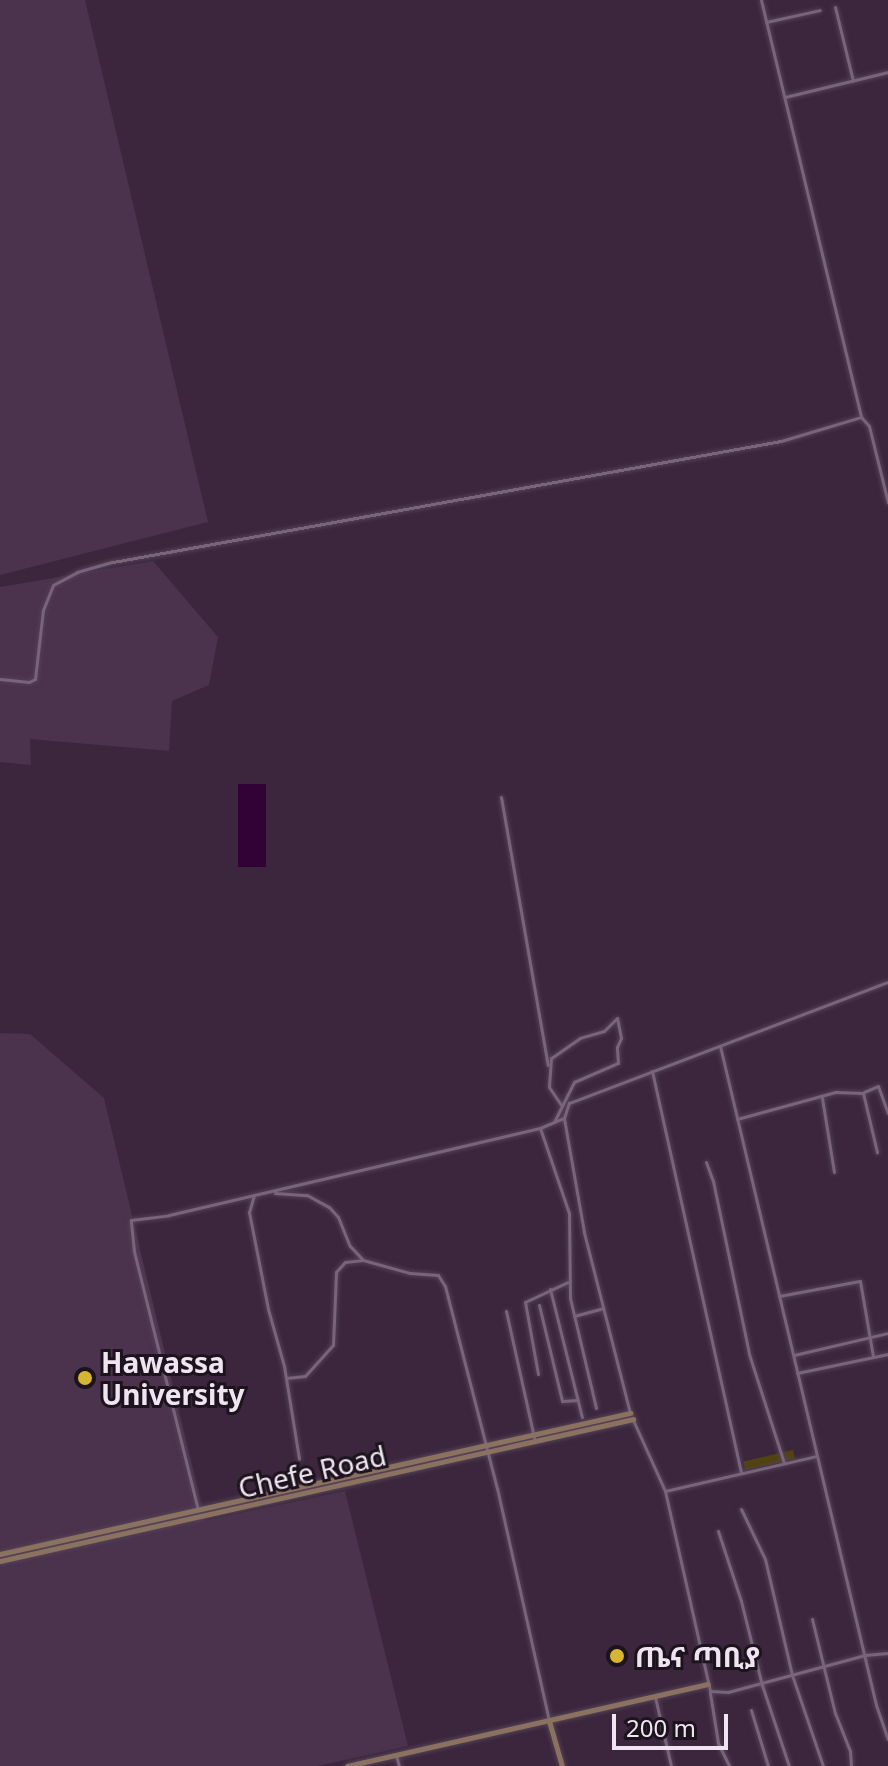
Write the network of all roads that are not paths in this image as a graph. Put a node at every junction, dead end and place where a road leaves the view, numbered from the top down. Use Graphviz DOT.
graph roads {
  1 [pos="761,0"];
  2 [pos="835,7"];
  3 [pos="820,10"];
  4 [pos="766,22"];
  5 [pos="888,72"];
  6 [pos="853,81"];
  7 [pos="785,97"];
  8 [pos="861,417"];
  9 [pos="888,503"];
  10 [pos="0,679"];
  11 [pos="501,797"];
  12 [pos="888,982"];
  13 [pos="720,1046"];
  14 [pos="548,1065"];
  15 [pos="652,1071"];
  16 [pos="863,1093"];
  17 [pos="822,1097"];
  18 [pos="561,1105"];
  19 [pos="888,1113"];
  20 [pos="564,1118"];
  21 [pos="737,1119"];
  22 [pos="554,1124"];
  23 [pos="540,1128"];
  24 [pos="877,1152"];
  25 [pos="706,1162"];
  26 [pos="834,1172"];
  27 [pos="267,1192"];
  28 [pos="254,1195"];
  29 [pos="363,1260"];
  30 [pos="568,1282"];
  31 [pos="550,1289"];
  32 [pos="779,1296"];
  33 [pos="539,1305"];
  34 [pos="601,1309"];
  35 [pos="506,1311"];
  36 [pos="574,1316"];
  37 [pos="888,1333"];
  38 [pos="870,1335"];
  39 [pos="888,1354"];
  40 [pos="793,1355"];
  41 [pos="873,1356"];
  42 [pos="797,1373"];
  43 [pos="538,1374"];
  44 [pos="286,1378"];
  45 [pos="578,1400"];
  46 [pos="596,1408"];
  47 [pos="631,1416"];
  48 [pos="582,1417"];
  49 [pos="534,1438"];
  50 [pos="486,1449"];
  51 [pos="818,1456"];
  52 [pos="299,1459"];
  53 [pos="784,1463"];
  54 [pos="741,1472"];
  55 [pos="665,1491"];
  56 [pos="741,1509"];
  57 [pos="198,1510"];
  58 [pos="718,1531"];
  59 [pos="0,1554"];
  60 [pos="0,1561"];
  61 [pos="812,1619"];
  62 [pos="888,1653"];
  63 [pos="865,1655"];
  64 [pos="827,1666"];
  65 [pos="792,1675"];
  66 [pos="762,1685"];
  67 [pos="709,1688"];
  68 [pos="655,1697"];
  69 [pos="751,1710"];
  70 [pos="549,1721"];
  71 [pos="888,1739"];
  72 [pos="396,1755"];
  73 [pos="363,1764"];
  74 [pos="347,1766"];
  75 [pos="399,1766"];
  76 [pos="562,1766"];
  77 [pos="671,1766"];
  78 [pos="729,1766"];
  79 [pos="768,1766"];
  80 [pos="789,1766"];
  81 [pos="823,1766"];
  82 [pos="851,1766"];
  1 -- 4 [label="street"];
  2 -- 6 [label="street"];
  3 -- 4 [label="street"];
  4 -- 7 [label="street"];
  5 -- 6 [label="street"];
  6 -- 7 [label="street"];
  7 -- 8 [label="street"];
  8 -- 9 [label="street"];
  8 -- 10 [label="street"];
  11 -- 14 [label="street"];
  12 -- 13 [label="street"];
  13 -- 15 [label="street"];
  13 -- 21 [label="street"];
  14 -- 18 [label="street"];
  14 -- 18 [label="street"];
  15 -- 20 [label="street"];
  15 -- 54 [label="street"];
  16 -- 17 [label="street"];
  16 -- 19 [label="street"];
  16 -- 24 [label="street"];
  17 -- 21 [label="street"];
  17 -- 26 [label="street"];
  18 -- 22 [label="street"];
  20 -- 22 [label="street"];
  20 -- 34 [label="street"];
  21 -- 32 [label="street"];
  22 -- 23 [label="street"];
  23 -- 27 [label="street"];
  23 -- 30 [label="street"];
  25 -- 53 [label="street"];
  27 -- 28 [label="street"];
  27 -- 29 [label="street"];
  28 -- 44 [label="street"];
  28 -- 57 [label="street"];
  29 -- 44 [label="street"];
  29 -- 50 [label="street"];
  30 -- 31 [label="street"];
  30 -- 36 [label="street"];
  31 -- 43 [label="street"];
  31 -- 45 [label="street"];
  32 -- 38 [label="street"];
  32 -- 40 [label="street"];
  33 -- 45 [label="street"];
  34 -- 36 [label="street"];
  34 -- 47 [label="street"];
  35 -- 49 [label="street"];
  36 -- 46 [label="street"];
  37 -- 38 [label="street"];
  38 -- 40 [label="street"];
  38 -- 41 [label="street"];
  39 -- 41 [label="street"];
  40 -- 42 [label="street"];
  41 -- 42 [label="street"];
  42 -- 51 [label="street"];
  44 -- 52 [label="street"];
  45 -- 48 [label="street"];
  47 -- 49 [label="street, Chefe Road"];
  47 -- 55 [label="street"];
  49 -- 50 [label="street, Chefe Road"];
  50 -- 57 [label="street, Chefe Road"];
  50 -- 60 [label="street, Chefe Road"];
  50 -- 70 [label="street"];
  51 -- 53 [label="street"];
  51 -- 63 [label="street"];
  53 -- 54 [label="street"];
  54 -- 55 [label="street"];
  55 -- 67 [label="street"];
  56 -- 65 [label="street"];
  57 -- 59 [label="street, Chefe Road"];
  58 -- 66 [label="street"];
  61 -- 64 [label="street"];
  62 -- 63 [label="street"];
  63 -- 64 [label="street"];
  63 -- 71 [label="street"];
  64 -- 65 [label="street"];
  64 -- 82 [label="street"];
  65 -- 66 [label="street"];
  65 -- 81 [label="street"];
  66 -- 67 [label="street"];
  66 -- 80 [label="street"];
  67 -- 68 [label="street"];
  67 -- 78 [label="street"];
  68 -- 70 [label="street"];
  68 -- 77 [label="street"];
  69 -- 79 [label="street"];
  70 -- 72 [label="street"];
  70 -- 76 [label="street"];
  72 -- 73 [label="street"];
  72 -- 75 [label="street"];
  73 -- 74 [label="street"];
}
